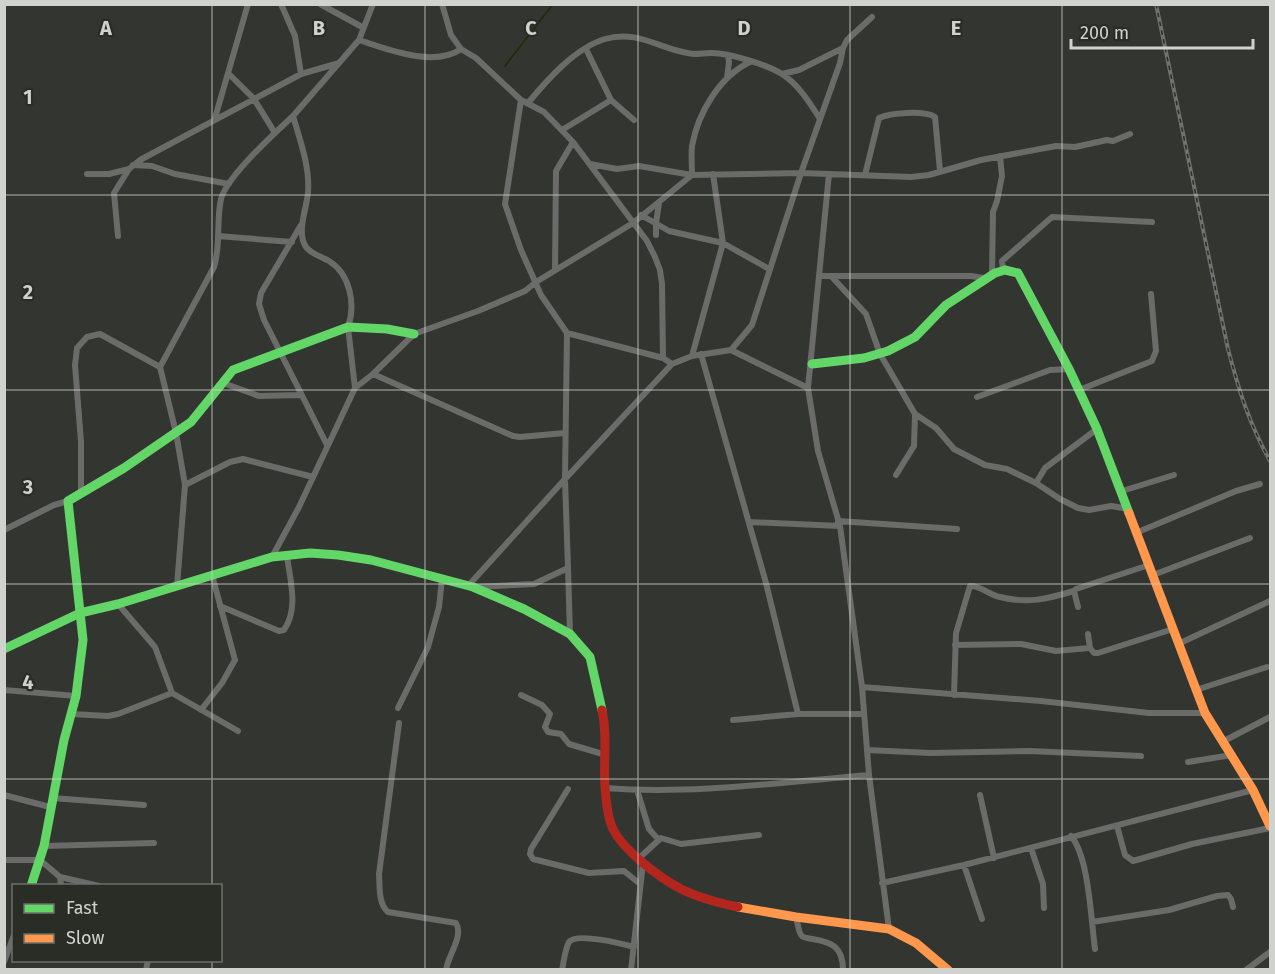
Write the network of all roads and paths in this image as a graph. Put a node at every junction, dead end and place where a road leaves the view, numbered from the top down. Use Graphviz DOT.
graph roads {
  1 [pos="248,4"];
  2 [pos="281,4"];
  3 [pos="321,4"];
  4 [pos="373,4"];
  5 [pos="442,4"];
  6 [pos="872,18"];
  7 [pos="362,27"];
  8 [pos="358,40"];
  9 [pos="843,48"];
  10 [pos="461,49"];
  11 [pos="586,49"];
  12 [pos="728,55"];
  13 [pos="750,62"];
  14 [pos="340,63"];
  15 [pos="229,74"];
  16 [pos="301,74"];
  17 [pos="782,74"];
  18 [pos="728,78"];
  19 [pos="254,99"];
  20 [pos="521,100"];
  21 [pos="611,100"];
  22 [pos="528,103"];
  23 [pos="293,116"];
  24 [pos="215,118"];
  25 [pos="820,119"];
  26 [pos="634,120"];
  27 [pos="562,130"];
  28 [pos="276,133"];
  29 [pos="1130,134"];
  30 [pos="573,142"];
  31 [pos="1000,156"];
  32 [pos="590,164"];
  33 [pos="131,167"];
  34 [pos="940,171"];
  35 [pos="801,173"];
  36 [pos="87,174"];
  37 [pos="713,174"];
  38 [pos="829,174"];
  39 [pos="692,175"];
  40 [pos="865,175"];
  41 [pos="229,184"];
  42 [pos="659,203"];
  43 [pos="641,215"];
  44 [pos="303,222"];
  45 [pos="1152,222"];
  46 [pos="633,223"];
  47 [pos="656,223"];
  48 [pos="669,231"];
  49 [pos="118,236"];
  50 [pos="218,236"];
  51 [pos="656,236"];
  52 [pos="647,241"];
  53 [pos="292,242"];
  54 [pos="723,243"];
  55 [pos="769,268"];
  56 [pos="555,270"];
  57 [pos="1003,270"];
  58 [pos="819,276"];
  59 [pos="832,277"];
  60 [pos="988,277"];
  61 [pos="536,282"];
  62 [pos="1151,294"];
  63 [pos="348,327"];
  64 [pos="567,333"];
  65 [pos="414,334"];
  66 [pos="731,350"];
  67 [pos="280,353"];
  68 [pos="701,354"];
  69 [pos="880,354"];
  70 [pos="692,356"];
  71 [pos="663,358"];
  72 [pos="672,364"];
  73 [pos="812,364"];
  74 [pos="160,366"];
  75 [pos="1069,369"];
  76 [pos="373,374"];
  77 [pos="223,383"];
  78 [pos="355,388"];
  79 [pos="808,388"];
  80 [pos="1079,390"];
  81 [pos="301,395"];
  82 [pos="978,397"];
  83 [pos="915,414"];
  84 [pos="1097,429"];
  85 [pos="176,433"];
  86 [pos="565,433"];
  87 [pos="327,445"];
  88 [pos="896,475"];
  89 [pos="1174,475"];
  90 [pos="313,477"];
  91 [pos="565,480"];
  92 [pos="1036,483"];
  93 [pos="1260,484"];
  94 [pos="186,485"];
  95 [pos="1122,491"];
  96 [pos="81,493"];
  97 [pos="68,501"];
  98 [pos="1129,509"];
  99 [pos="749,522"];
  100 [pos="839,523"];
  101 [pos="957,529"];
  102 [pos="4,530"];
  103 [pos="1138,532"];
  104 [pos="1250,538"];
  105 [pos="287,555"];
  106 [pos="272,557"];
  107 [pos="1149,565"];
  108 [pos="568,568"];
  109 [pos="212,575"];
  110 [pos="1153,575"];
  111 [pos="442,579"];
  112 [pos="177,586"];
  113 [pos="470,586"];
  114 [pos="1074,591"];
  115 [pos="1270,601"];
  116 [pos="118,604"];
  117 [pos="220,606"];
  118 [pos="1078,607"];
  119 [pos="80,613"];
  120 [pos="1173,629"];
  121 [pos="570,634"];
  122 [pos="1088,634"];
  123 [pos="1178,644"];
  124 [pos="955,645"];
  125 [pos="1090,648"];
  126 [pos="4,649"];
  127 [pos="1267,667"];
  128 [pos="862,687"];
  129 [pos="4,690"];
  130 [pos="1196,690"];
  131 [pos="172,693"];
  132 [pos="521,695"];
  133 [pos="954,695"];
  134 [pos="76,696"];
  135 [pos="398,708"];
  136 [pos="201,710"];
  137 [pos="1205,713"];
  138 [pos="71,714"];
  139 [pos="798,714"];
  140 [pos="864,714"];
  141 [pos="1270,717"];
  142 [pos="733,720"];
  143 [pos="399,723"];
  144 [pos="238,731"];
  145 [pos="1222,742"];
  146 [pos="867,750"];
  147 [pos="607,755"];
  148 [pos="1232,755"];
  149 [pos="1141,756"];
  150 [pos="1188,762"];
  151 [pos="869,775"];
  152 [pos="606,788"];
  153 [pos="568,789"];
  154 [pos="637,790"];
  155 [pos="1253,790"];
  156 [pos="4,795"];
  157 [pos="980,795"];
  158 [pos="51,802"];
  159 [pos="144,805"];
  160 [pos="1117,826"];
  161 [pos="1270,827"];
  162 [pos="759,835"];
  163 [pos="1071,836"];
  164 [pos="658,839"];
  165 [pos="154,843"];
  166 [pos="44,846"];
  167 [pos="1031,848"];
  168 [pos="994,858"];
  169 [pos="4,860"];
  170 [pos="40,861"];
  171 [pos="641,861"];
  172 [pos="964,865"];
  173 [pos="60,877"];
  174 [pos="882,883"];
  175 [pos="31,884"];
  176 [pos="61,884"];
  177 [pos="94,884"];
  178 [pos="640,884"];
  179 [pos="1233,907"];
  180 [pos="1044,908"];
  181 [pos="796,917"];
  182 [pos="982,919"];
  183 [pos="1092,922"];
  184 [pos="889,929"];
  185 [pos="12,940"];
  186 [pos="634,946"];
  187 [pos="1095,949"];
  188 [pos="1270,952"];
  189 [pos="4,962"];
  190 [pos="446,969"];
  191 [pos="562,969"];
  192 [pos="631,969"];
  193 [pos="843,969"];
  194 [pos="948,969"];
  195 [pos="1246,969"];
  1 -- 15 [label="street"];
  2 -- 16 [label="street"];
  3 -- 7 [label="street"];
  4 -- 7 [label="street"];
  5 -- 10 [label="street"];
  6 -- 9 [label="street"];
  7 -- 8 [label="street"];
  8 -- 10 [label="street"];
  8 -- 14 [label="street"];
  9 -- 17 [label="street"];
  9 -- 25 [label="street"];
  10 -- 20 [label="street"];
  11 -- 12 [label="street"];
  11 -- 21 [label="street"];
  11 -- 22 [label="street"];
  12 -- 13 [label="street"];
  12 -- 18 [label="street"];
  13 -- 17 [label="street"];
  13 -- 18 [label="street"];
  14 -- 16 [label="street"];
  14 -- 23 [label="street"];
  15 -- 19 [label="street"];
  15 -- 24 [label="street"];
  16 -- 19 [label="street"];
  17 -- 25 [label="street"];
  18 -- 39 [label="street"];
  19 -- 24 [label="street"];
  19 -- 28 [label="street"];
  20 -- 22 [label="street"];
  20 -- 61 [label="street"];
  21 -- 26 [label="street"];
  21 -- 27 [label="street"];
  22 -- 27 [label="street"];
  23 -- 28 [label="street"];
  23 -- 44 [label="street"];
  24 -- 33 [label="street"];
  25 -- 35 [label="street"];
  27 -- 30 [label="street"];
  28 -- 41 [label="street"];
  29 -- 31 [label="street"];
  30 -- 32 [label="street"];
  30 -- 56 [label="street"];
  31 -- 34 [label="street"];
  31 -- 60 [label="street"];
  32 -- 39 [label="street"];
  32 -- 46 [label="street"];
  33 -- 36 [label="street"];
  33 -- 41 [label="street"];
  33 -- 49 [label="street"];
  34 -- 40 [label="street"];
  34 -- 40 [label="street"];
  35 -- 37 [label="street"];
  35 -- 38 [label="street"];
  35 -- 55 [label="street"];
  37 -- 39 [label="street"];
  37 -- 54 [label="street"];
  38 -- 40 [label="street"];
  38 -- 58 [label="street"];
  39 -- 42 [label="street"];
  41 -- 50 [label="street"];
  42 -- 43 [label="street"];
  42 -- 47 [label="street"];
  43 -- 46 [label="street"];
  43 -- 47 [label="street"];
  44 -- 53 [label="street"];
  44 -- 63 [label="street"];
  45 -- 57 [label="street"];
  46 -- 52 [label="street"];
  46 -- 56 [label="street"];
  47 -- 48 [label="street"];
  47 -- 51 [label="street"];
  48 -- 51 [label="street"];
  48 -- 54 [label="street"];
  50 -- 53 [label="street"];
  50 -- 74 [label="street"];
  51 -- 52 [label="street"];
  52 -- 71 [label="street"];
  53 -- 67 [label="street"];
  54 -- 55 [label="street"];
  54 -- 70 [label="street"];
  55 -- 66 [label="street"];
  56 -- 61 [label="street"];
  57 -- 60 [label="street"];
  57 -- 75 [label="street"];
  58 -- 59 [label="street"];
  58 -- 73 [label="street"];
  59 -- 60 [label="street"];
  59 -- 69 [label="street"];
  60 -- 69 [label="street"];
  61 -- 64 [label="street"];
  61 -- 65 [label="street"];
  62 -- 80 [label="street"];
  63 -- 65 [label="street"];
  63 -- 67 [label="street"];
  63 -- 78 [label="street"];
  64 -- 71 [label="street"];
  64 -- 86 [label="street"];
  65 -- 76 [label="street"];
  66 -- 68 [label="street"];
  66 -- 79 [label="street"];
  67 -- 77 [label="street"];
  67 -- 81 [label="street"];
  68 -- 70 [label="street"];
  68 -- 99 [label="street"];
  69 -- 73 [label="street"];
  69 -- 83 [label="street"];
  70 -- 72 [label="street"];
  71 -- 72 [label="street"];
  72 -- 91 [label="street"];
  73 -- 79 [label="street"];
  74 -- 85 [label="street"];
  74 -- 96 [label="street"];
  75 -- 80 [label="street"];
  75 -- 82 [label="street"];
  76 -- 78 [label="street"];
  76 -- 86 [label="street"];
  77 -- 81 [label="street"];
  77 -- 85 [label="street"];
  78 -- 87 [label="street"];
  79 -- 100 [label="street"];
  80 -- 84 [label="street"];
  81 -- 87 [label="street"];
  83 -- 88 [label="street"];
  83 -- 92 [label="street"];
  84 -- 92 [label="street"];
  84 -- 95 [label="street"];
  85 -- 94 [label="street"];
  85 -- 96 [label="street"];
  86 -- 91 [label="street"];
  87 -- 90 [label="street"];
  89 -- 95 [label="street"];
  90 -- 94 [label="street"];
  90 -- 106 [label="street"];
  91 -- 108 [label="street"];
  91 -- 113 [label="street"];
  92 -- 98 [label="street"];
  93 -- 103 [label="street"];
  94 -- 112 [label="street"];
  95 -- 98 [label="street"];
  96 -- 97 [label="street"];
  97 -- 102 [label="street"];
  97 -- 119 [label="street"];
  98 -- 103 [label="street"];
  99 -- 100 [label="street"];
  99 -- 139 [label="street"];
  100 -- 101 [label="street"];
  100 -- 128 [label="street"];
  103 -- 107 [label="street"];
  104 -- 110 [label="street"];
  105 -- 106 [label="street"];
  105 -- 111 [label="street"];
  105 -- 117 [label="street"];
  106 -- 109 [label="street"];
  107 -- 110 [label="street"];
  107 -- 114 [label="street"];
  108 -- 113 [label="street"];
  108 -- 121 [label="street"];
  109 -- 112 [label="street"];
  109 -- 117 [label="street"];
  110 -- 120 [label="street"];
  111 -- 113 [label="street"];
  111 -- 135 [label="street"];
  112 -- 116 [label="street"];
  113 -- 121 [label="street"];
  114 -- 118 [label="street"];
  114 -- 124 [label="street"];
  115 -- 123 [label="street"];
  116 -- 119 [label="street"];
  116 -- 131 [label="street"];
  117 -- 136 [label="street"];
  119 -- 126 [label="street"];
  119 -- 134 [label="street"];
  120 -- 123 [label="street"];
  120 -- 125 [label="street"];
  121 -- 147 [label="street"];
  122 -- 125 [label="street"];
  123 -- 130 [label="street"];
  124 -- 125 [label="street"];
  124 -- 133 [label="street"];
  127 -- 130 [label="street"];
  128 -- 133 [label="street"];
  128 -- 140 [label="street"];
  129 -- 134 [label="street"];
  130 -- 137 [label="street"];
  131 -- 136 [label="street"];
  131 -- 138 [label="street"];
  132 -- 147 [label="street"];
  133 -- 137 [label="street"];
  134 -- 138 [label="street"];
  136 -- 144 [label="street"];
  137 -- 145 [label="street"];
  138 -- 158 [label="street"];
  139 -- 140 [label="street"];
  139 -- 142 [label="street"];
  140 -- 146 [label="street"];
  141 -- 145 [label="street"];
  143 -- 190 [label="street"];
  145 -- 148 [label="street"];
  146 -- 149 [label="street"];
  146 -- 151 [label="street"];
  147 -- 152 [label="street"];
  148 -- 150 [label="street"];
  148 -- 155 [label="street"];
  151 -- 154 [label="street"];
  151 -- 174 [label="street"];
  152 -- 154 [label="street"];
  152 -- 171 [label="street"];
  153 -- 178 [label="street"];
  154 -- 164 [label="street"];
  155 -- 160 [label="street"];
  155 -- 161 [label="street"];
  156 -- 158 [label="street"];
  157 -- 168 [label="street"];
  158 -- 159 [label="street"];
  158 -- 166 [label="street"];
  160 -- 161 [label="street"];
  160 -- 163 [label="street"];
  162 -- 164 [label="street"];
  163 -- 167 [label="street"];
  163 -- 183 [label="street"];
  164 -- 171 [label="street"];
  165 -- 166 [label="street"];
  166 -- 170 [label="street"];
  167 -- 168 [label="street"];
  167 -- 180 [label="street"];
  168 -- 172 [label="street"];
  169 -- 170 [label="street"];
  170 -- 173 [label="street"];
  170 -- 175 [label="street"];
  171 -- 178 [label="street"];
  171 -- 181 [label="street"];
  172 -- 174 [label="street"];
  172 -- 182 [label="street"];
  173 -- 176 [label="street"];
  173 -- 177 [label="street"];
  174 -- 184 [label="street"];
  178 -- 186 [label="street"];
  179 -- 183 [label="street"];
  181 -- 184 [label="street"];
  181 -- 193 [label="street"];
  183 -- 187 [label="street"];
  184 -- 194 [label="street"];
  185 -- 189 [label="street"];
  186 -- 191 [label="street"];
  186 -- 192 [label="street"];
  188 -- 195 [label="street"];
}
